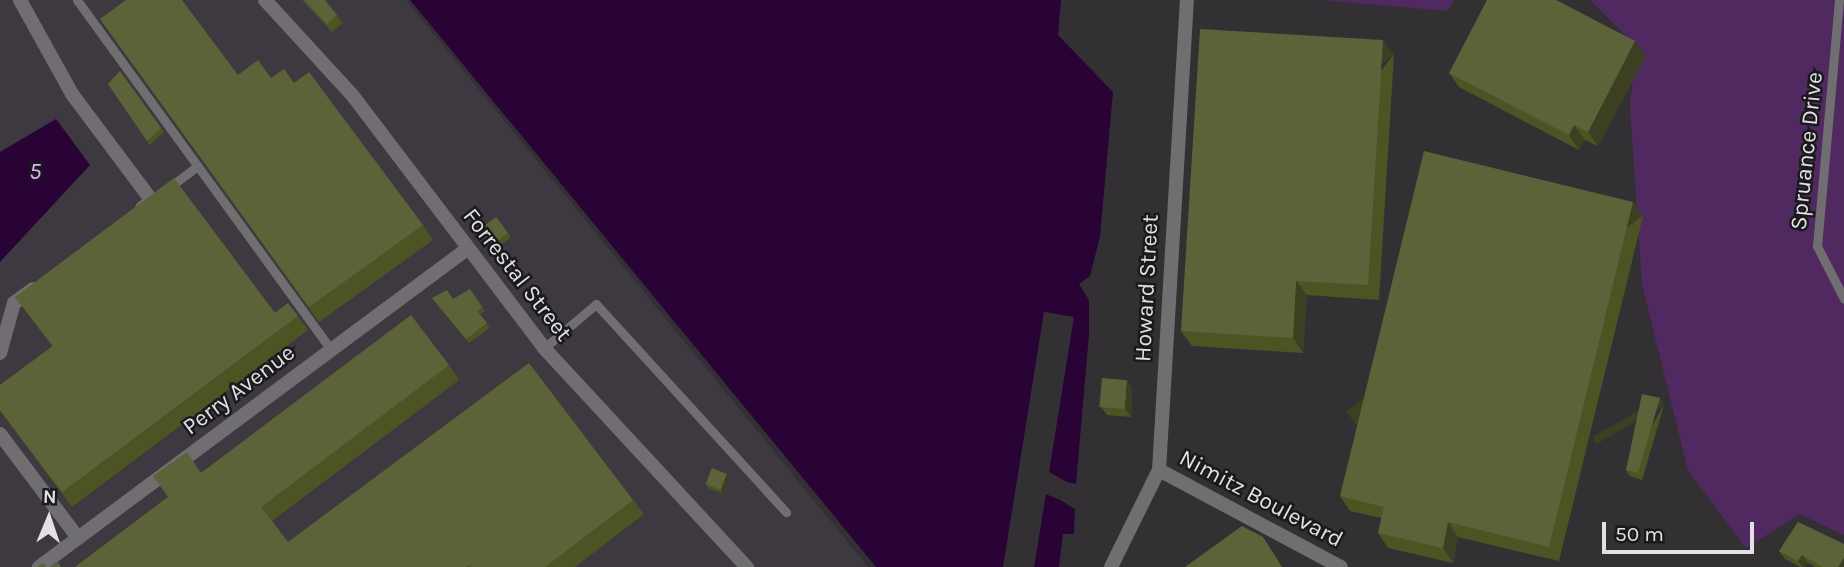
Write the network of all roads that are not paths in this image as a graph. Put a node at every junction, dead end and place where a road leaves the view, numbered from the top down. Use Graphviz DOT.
graph roads {
  1 [pos="20,0"];
  2 [pos="78,0"];
  3 [pos="265,0"];
  4 [pos="1186,0"];
  5 [pos="1839,0"];
  6 [pos="195,169"];
  7 [pos="152,201"];
  8 [pos="131,217"];
  9 [pos="467,249"];
  10 [pos="46,280"];
  11 [pos="1844,299"];
  12 [pos="544,348"];
  13 [pos="331,350"];
  14 [pos="0,353"];
  15 [pos="0,434"];
  16 [pos="1159,470"];
  17 [pos="786,512"];
  18 [pos="78,538"];
  19 [pos="39,567"];
  20 [pos="747,567"];
  21 [pos="1111,567"];
  22 [pos="1341,567"];
  1 -- 7 [label="street"];
  2 -- 6 [label="lane"];
  3 -- 9 [label="street, Forrestal Street"];
  4 -- 16 [label="street, Howard Street"];
  5 -- 11 [label="lane, Spruance Drive"];
  6 -- 7 [label="lane"];
  6 -- 13 [label="lane"];
  7 -- 8 [label="street"];
  9 -- 12 [label="street, Forrestal Street"];
  9 -- 13 [label="street, Perry Avenue"];
  10 -- 14 [label="street"];
  12 -- 17 [label="lane"];
  12 -- 20 [label="street, Forrestal Street"];
  13 -- 18 [label="street, Perry Avenue"];
  15 -- 18 [label="street"];
  16 -- 21 [label="street, Howard Street"];
  16 -- 22 [label="street, Nimitz Boulevard"];
  18 -- 19 [label="street, Perry Avenue"];
}
